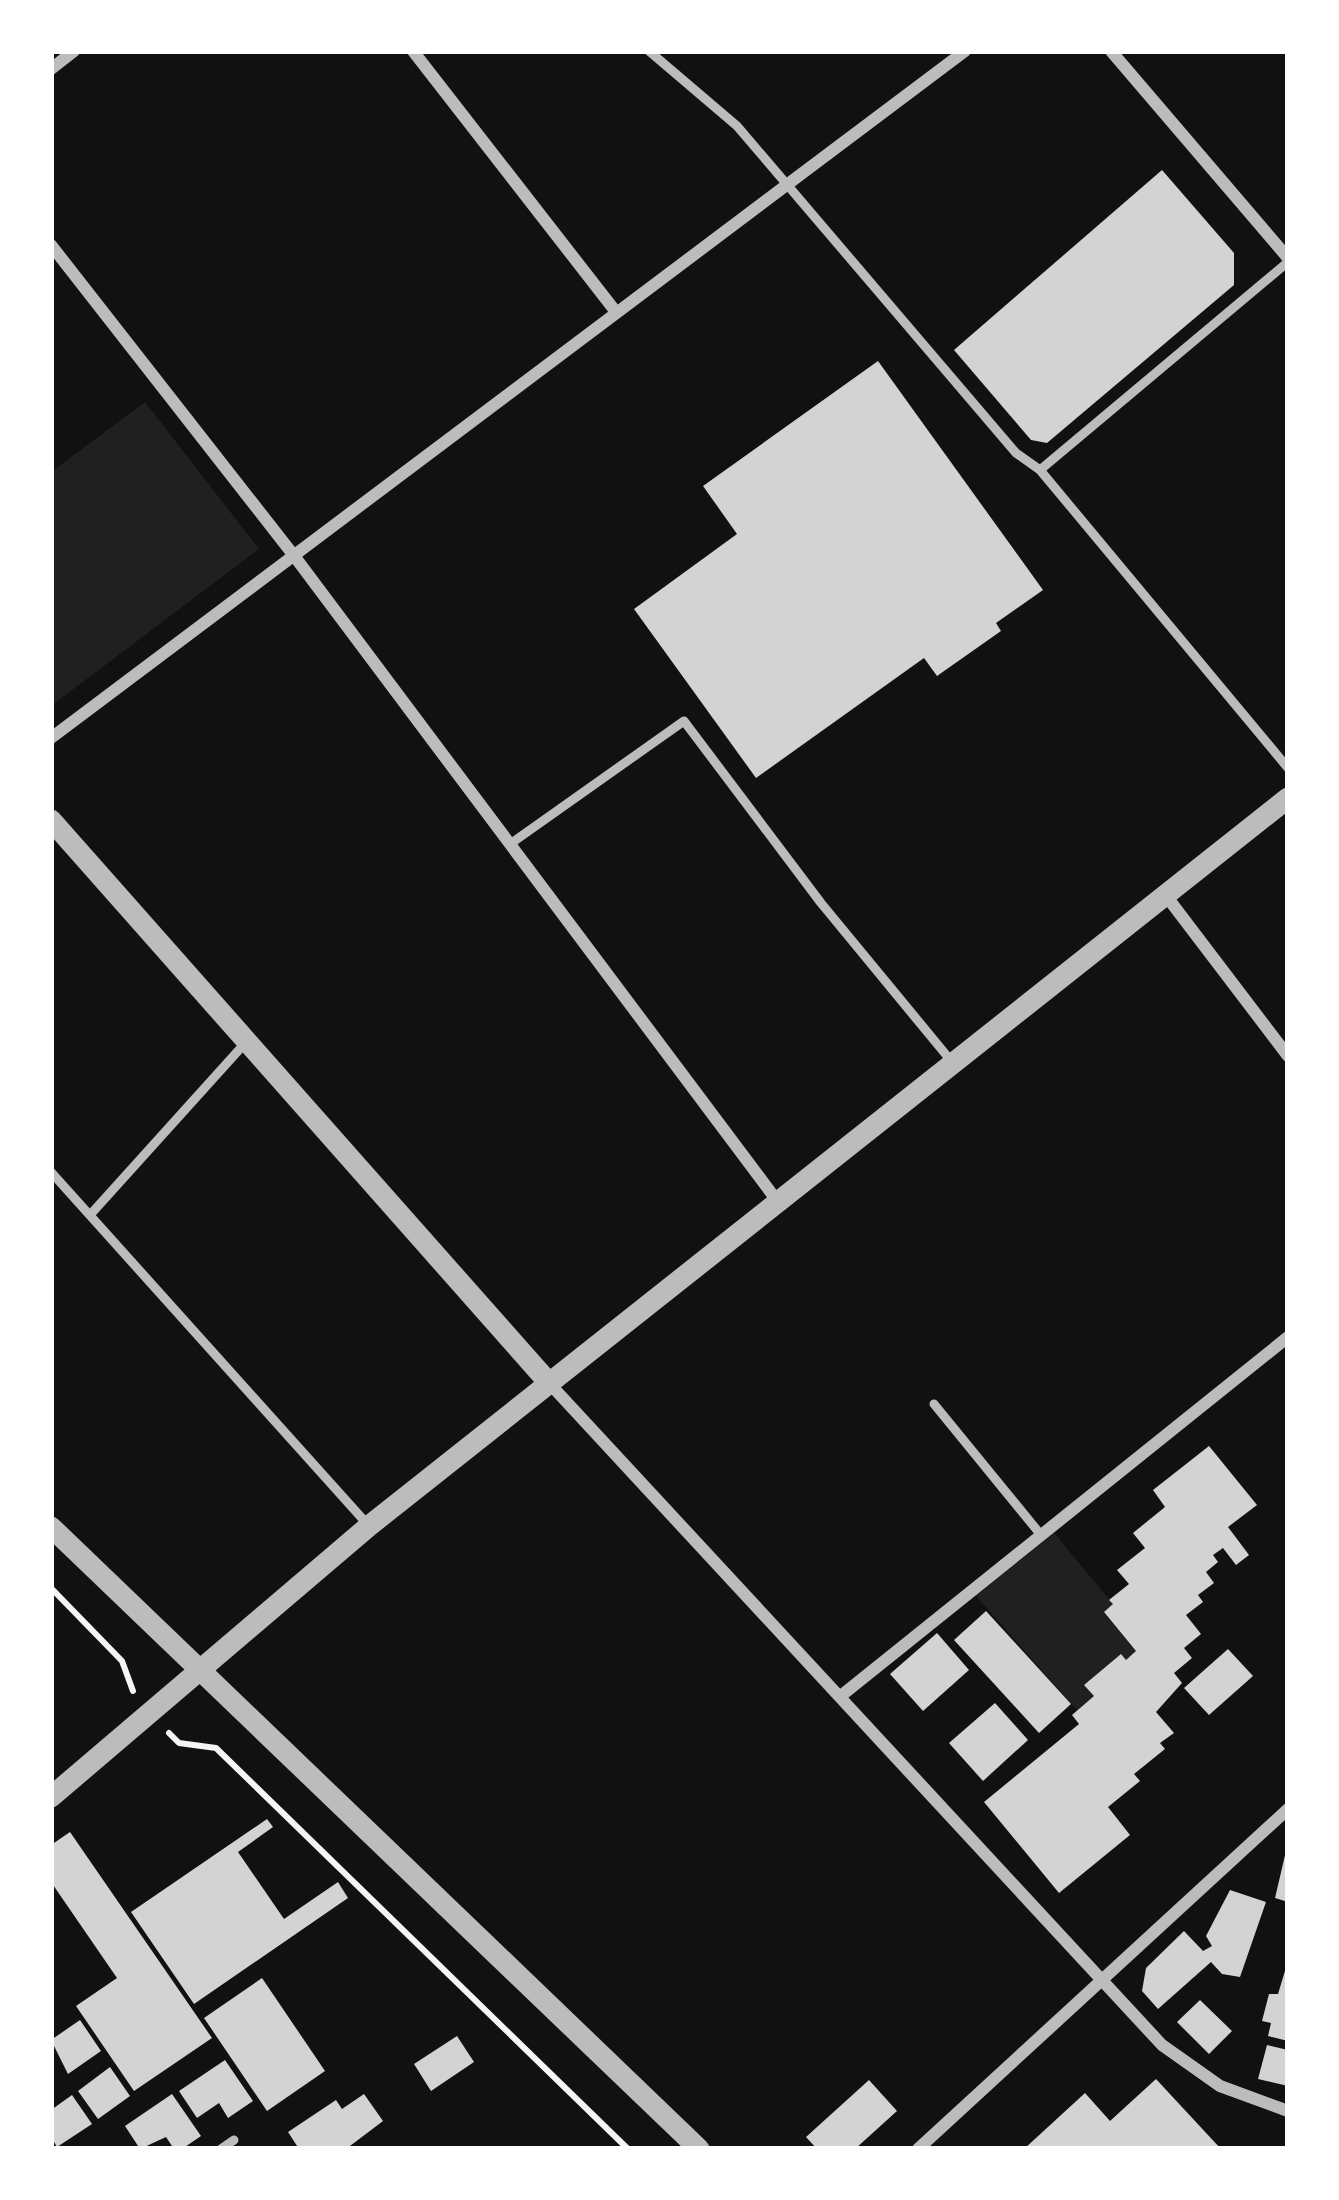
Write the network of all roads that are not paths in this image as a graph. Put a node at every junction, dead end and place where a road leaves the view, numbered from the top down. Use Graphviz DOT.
graph roads {
  1 [pos="74,51"];
  2 [pos="412,51"];
  3 [pos="649,51"];
  4 [pos="964,51"];
  5 [pos="1112,51"];
  6 [pos="51,69"];
  7 [pos="785,188"];
  8 [pos="51,245"];
  9 [pos="1288,260"];
  10 [pos="616,312"];
  11 [pos="1040,470"];
  12 [pos="295,557"];
  13 [pos="51,738"];
  14 [pos="1288,768"];
  15 [pos="1288,798"];
  16 [pos="51,820"];
  17 [pos="509,844"];
  18 [pos="1163,892"];
  19 [pos="249,1039"];
  20 [pos="1288,1056"];
  21 [pos="952,1062"];
  22 [pos="51,1172"];
  23 [pos="778,1202"];
  24 [pos="90,1215"];
  25 [pos="1288,1337"];
  26 [pos="549,1383"];
  27 [pos="934,1404"];
  28 [pos="369,1526"];
  29 [pos="51,1527"];
  30 [pos="1041,1535"];
  31 [pos="197,1672"];
  32 [pos="842,1695"];
  33 [pos="51,1796"];
  34 [pos="1288,1810"];
  35 [pos="1101,1982"];
  36 [pos="1288,2111"];
  37 [pos="234,2140"];
  38 [pos="221,2149"];
  39 [pos="699,2149"];
  40 [pos="918,2149"];
  1 -- 6 [label="street"];
  2 -- 10 [label="street"];
  3 -- 7 [label="lane"];
  4 -- 7 [label="street"];
  5 -- 9 [label="street"];
  7 -- 10 [label="street"];
  7 -- 11 [label="lane"];
  8 -- 12 [label="street"];
  9 -- 11 [label="lane"];
  10 -- 12 [label="street"];
  11 -- 14 [label="lane"];
  12 -- 13 [label="street"];
  12 -- 17 [label="street"];
  15 -- 18 [label="street"];
  16 -- 19 [label="street"];
  17 -- 21 [label="lane"];
  17 -- 23 [label="street"];
  18 -- 20 [label="street"];
  18 -- 21 [label="street"];
  19 -- 24 [label="lane"];
  19 -- 26 [label="street"];
  21 -- 23 [label="street"];
  22 -- 24 [label="lane"];
  23 -- 26 [label="street"];
  24 -- 28 [label="lane"];
  25 -- 30 [label="street"];
  26 -- 28 [label="street"];
  26 -- 32 [label="street"];
  27 -- 30 [label="lane"];
  28 -- 31 [label="street"];
  29 -- 31 [label="street"];
  30 -- 32 [label="street"];
  31 -- 33 [label="street"];
  31 -- 39 [label="street"];
  32 -- 35 [label="street"];
  34 -- 35 [label="street"];
  35 -- 36 [label="street"];
  35 -- 40 [label="street"];
  37 -- 38 [label="lane"];
}
